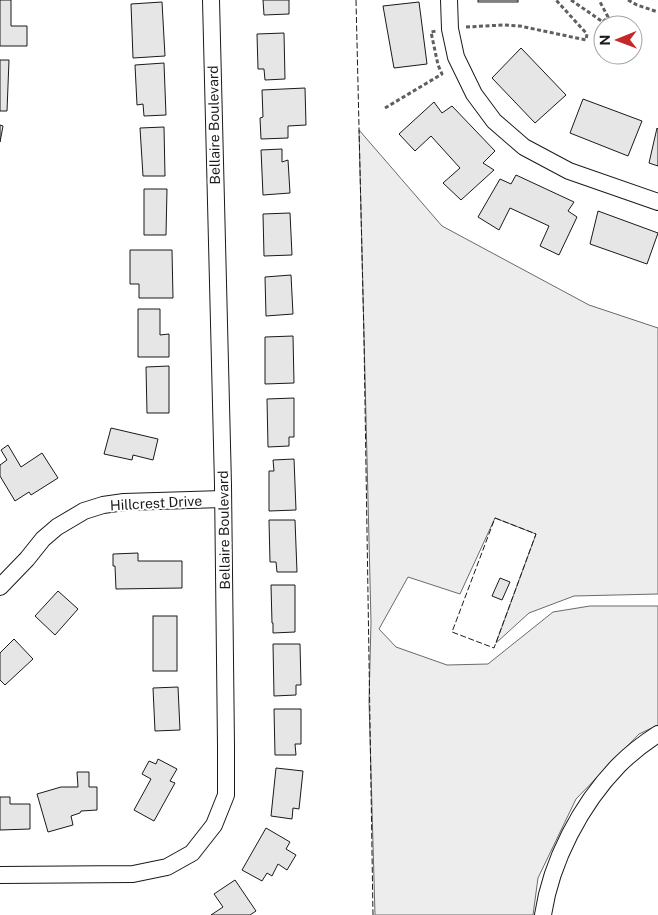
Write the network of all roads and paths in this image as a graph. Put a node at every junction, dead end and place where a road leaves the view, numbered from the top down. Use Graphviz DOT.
graph roads {
  1 [pos="211,0"];
  2 [pos="449,0"];
  3 [pos="556,0"];
  4 [pos="571,0"];
  5 [pos="599,0"];
  6 [pos="628,0"];
  7 [pos="658,12"];
  8 [pos="450,29"];
  9 [pos="442,74"];
  10 [pos="385,108"];
  11 [pos="658,202"];
  12 [pos="223,499"];
  13 [pos="0,587"];
  14 [pos="658,734"];
  15 [pos="0,875"];
  16 [pos="542,915"];
  1 -- 12 [label="street, Bellaire Boulevard"];
  2 -- 8 [label="street"];
  3 -- 8 [label="path"];
  4 -- 5 [label="path"];
  6 -- 7 [label="path"];
  8 -- 11 [label="street"];
  9 -- 10 [label="path"];
  12 -- 13 [label="street, Hillcrest Drive"];
  12 -- 15 [label="street, Bellaire Boulevard"];
  14 -- 16 [label="street"];
}
